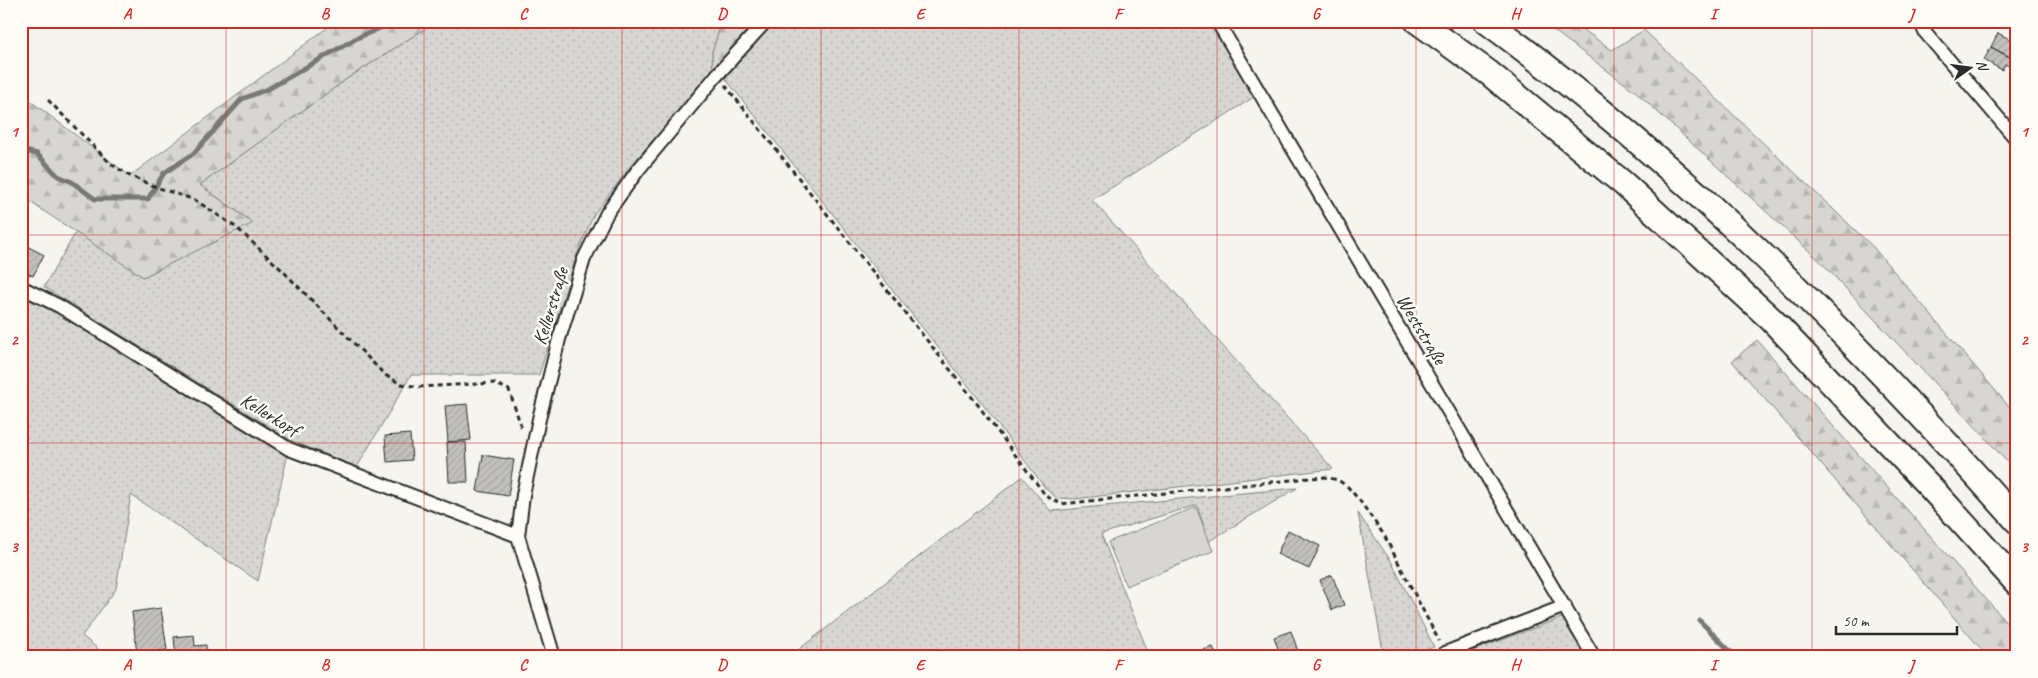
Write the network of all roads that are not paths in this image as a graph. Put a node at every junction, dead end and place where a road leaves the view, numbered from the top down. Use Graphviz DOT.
graph roads {
  1 [pos="766,21"];
  2 [pos="1217,21"];
  3 [pos="1417,21"];
  4 [pos="1486,21"];
  5 [pos="1920,21"];
  6 [pos="2017,140"];
  7 [pos="21,287"];
  8 [pos="2017,521"];
  9 [pos="518,536"];
  10 [pos="2017,583"];
  11 [pos="1565,606"];
  12 [pos="1440,655"];
  13 [pos="554,657"];
  14 [pos="1594,657"];
  1 -- 9 [label="street, Kellerstraße"];
  2 -- 11 [label="street, Weststraße"];
  3 -- 10 [label="highway"];
  4 -- 8 [label="highway"];
  5 -- 6 [label="street"];
  7 -- 9 [label="street, Kellerkopf"];
  9 -- 13 [label="street, Kellerstraße"];
  11 -- 12 [label="street"];
  11 -- 14 [label="street, Weststraße"];
}
